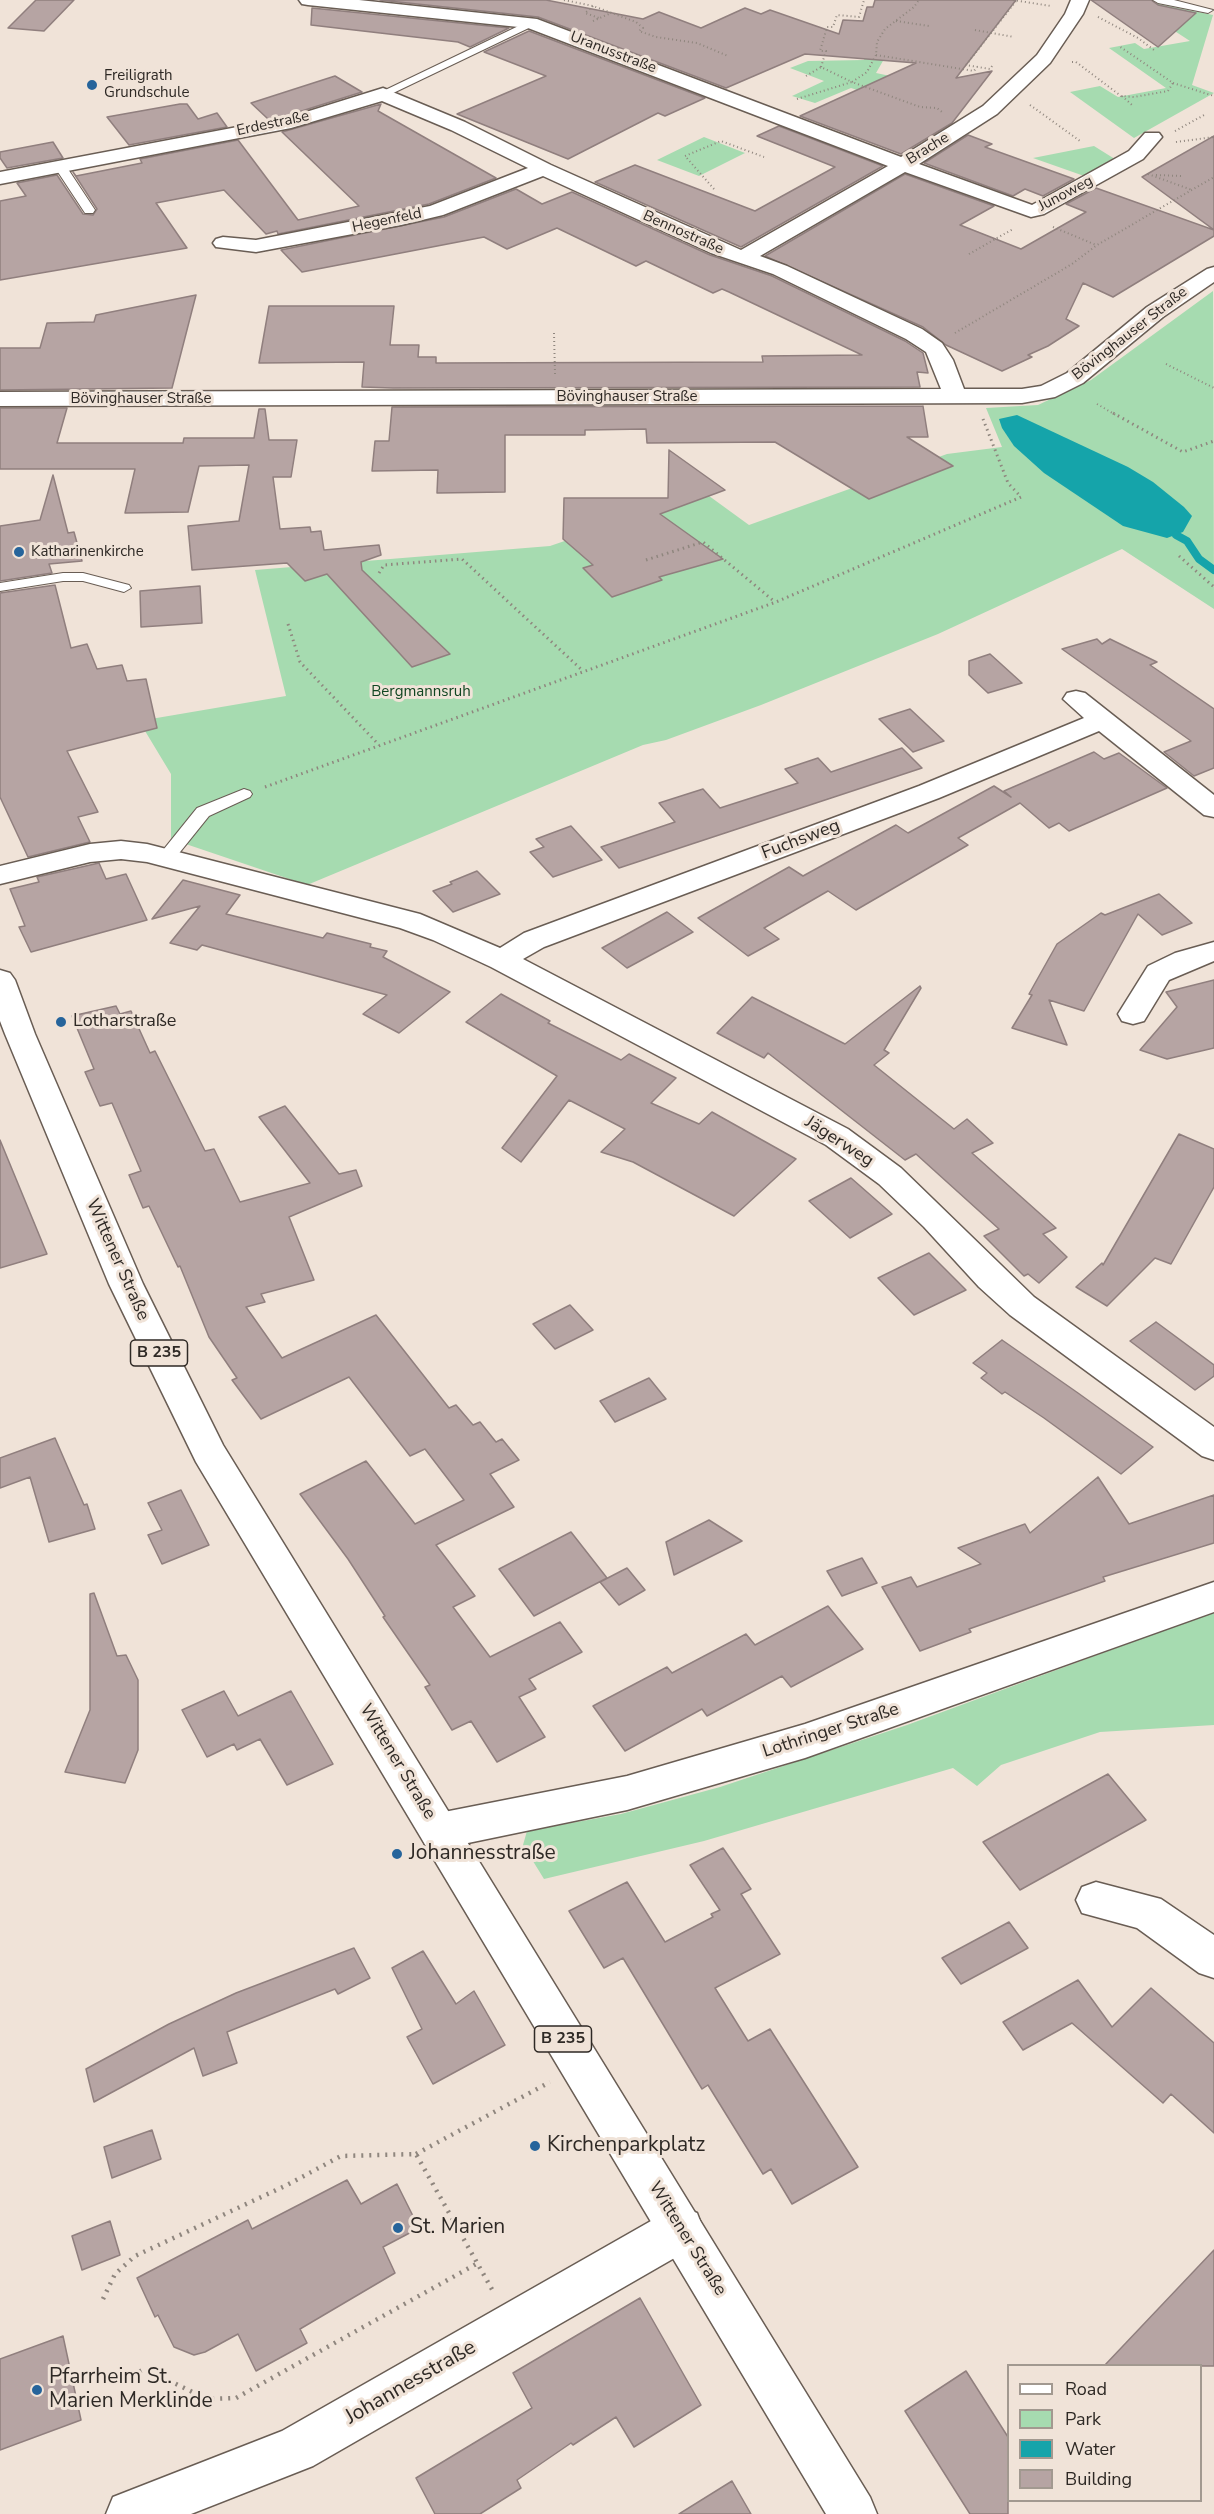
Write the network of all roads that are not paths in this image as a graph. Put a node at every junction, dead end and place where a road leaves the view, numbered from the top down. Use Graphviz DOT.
graph roads {
  1 [pos="308,0"];
  2 [pos="1158,0"];
  3 [pos="1077,8"];
  4 [pos="1208,10"];
  5 [pos="531,23"];
  6 [pos="383,94"];
  7 [pos="1160,136"];
  8 [pos="903,165"];
  9 [pos="60,166"];
  10 [pos="544,169"];
  11 [pos="0,178"];
  12 [pos="89,210"];
  13 [pos="223,243"];
  14 [pos="741,258"];
  15 [pos="1214,273"];
  16 [pos="965,397"];
  17 [pos="0,399"];
  18 [pos="0,587"];
  19 [pos="124,588"];
  20 [pos="1076,699"];
  21 [pos="1102,720"];
  22 [pos="244,795"];
  23 [pos="1214,809"];
  24 [pos="166,858"];
  25 [pos="0,875"];
  26 [pos="1214,951"];
  27 [pos="501,960"];
  28 [pos="0,980"];
  29 [pos="1134,1014"];
  30 [pos="1214,1446"];
  31 [pos="1214,1597"];
  32 [pos="438,1831"];
  33 [pos="1096,1900"];
  34 [pos="1214,1959"];
  35 [pos="681,2229"];
  36 [pos="130,2514"];
  37 [pos="853,2514"];
  1 -- 5 [label="street, Uranusstraße"];
  2 -- 4 [label="lane"];
  3 -- 8 [label="street, Brache"];
  5 -- 6 [label="lane, Erdestraße"];
  5 -- 8 [label="street, Uranusstraße"];
  6 -- 9 [label="street, Erdestraße"];
  6 -- 10 [label="street, Bennostraße"];
  7 -- 8 [label="street, Junoweg"];
  8 -- 14 [label="street, Brache"];
  9 -- 11 [label="street, Erdestraße"];
  9 -- 12 [label="lane"];
  10 -- 13 [label="street, Hegenfeld"];
  10 -- 14 [label="street, Bennostraße"];
  14 -- 16 [label="street, Bennostraße"];
  15 -- 16 [label="street, Bövinghauser Straße"];
  16 -- 17 [label="street, Bövinghauser Straße"];
  18 -- 19 [label="lane"];
  20 -- 21 [label="street"];
  21 -- 23 [label="street"];
  21 -- 27 [label="street, Fuchsweg"];
  22 -- 24 [label="lane"];
  24 -- 25 [label="street"];
  24 -- 27 [label="street, Jägerweg"];
  26 -- 29 [label="street"];
  27 -- 30 [label="street, Jägerweg"];
  28 -- 32 [label="street, Wittener Straße / B 235"];
  31 -- 32 [label="street, Lothringer Straße"];
  32 -- 35 [label="street, Wittener Straße / B 235"];
  33 -- 34 [label="street"];
  35 -- 36 [label="street, Johannesstraße"];
  35 -- 37 [label="street, Wittener Straße / B 235"];
}
